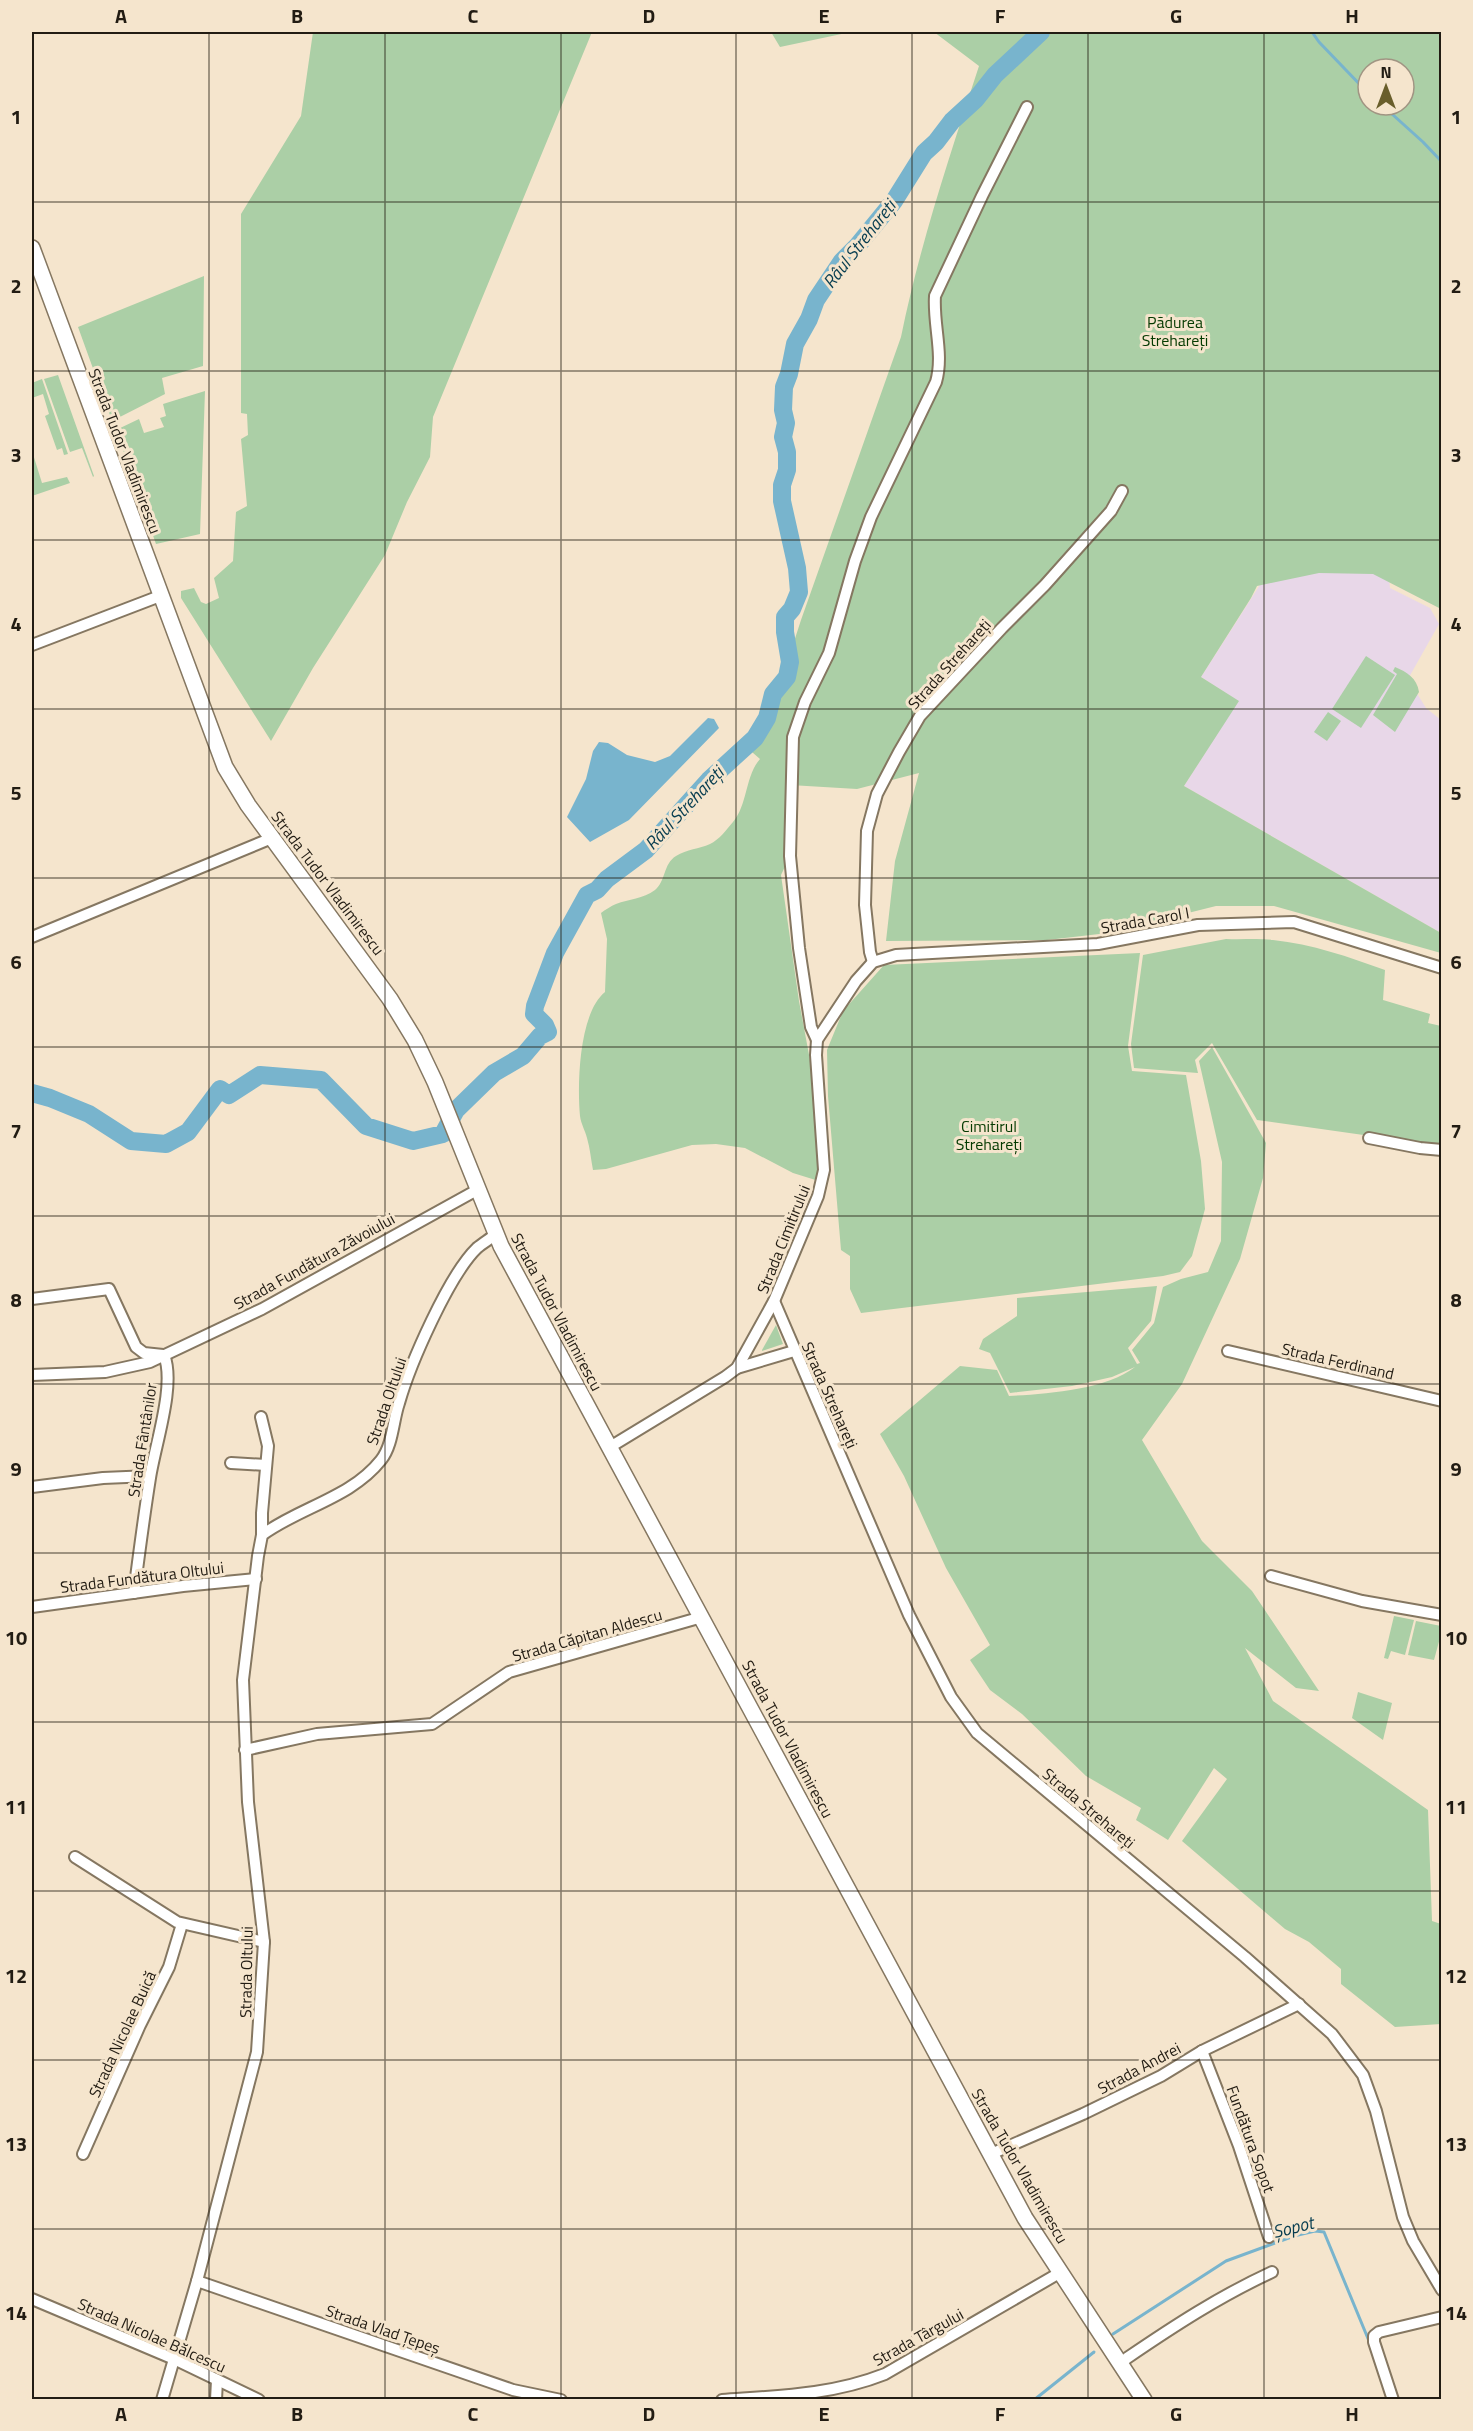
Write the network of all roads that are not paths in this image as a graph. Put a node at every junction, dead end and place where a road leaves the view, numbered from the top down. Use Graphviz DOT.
graph roads {
  1 [pos="1027,107"];
  2 [pos="32,248"];
  3 [pos="1122,491"];
  4 [pos="160,596"];
  5 [pos="32,645"];
  6 [pos="272,838"];
  7 [pos="32,938"];
  8 [pos="873,962"];
  9 [pos="1442,968"];
  10 [pos="817,1040"];
  11 [pos="1369,1138"];
  12 [pos="1442,1150"];
  13 [pos="477,1190"];
  14 [pos="496,1234"];
  15 [pos="32,1299"];
  16 [pos="774,1301"];
  17 [pos="794,1351"];
  18 [pos="1228,1351"];
  19 [pos="164,1355"];
  20 [pos="737,1368"];
  21 [pos="32,1375"];
  22 [pos="1442,1401"];
  23 [pos="261,1417"];
  24 [pos="610,1447"];
  25 [pos="231,1463"];
  26 [pos="266,1465"];
  27 [pos="150,1476"];
  28 [pos="32,1487"];
  29 [pos="262,1535"];
  30 [pos="1271,1576"];
  31 [pos="256,1579"];
  32 [pos="134,1593"];
  33 [pos="32,1607"];
  34 [pos="1442,1615"];
  35 [pos="702,1617"];
  36 [pos="245,1750"];
  37 [pos="75,1857"];
  38 [pos="182,1924"];
  39 [pos="264,1942"];
  40 [pos="1299,2004"];
  41 [pos="1202,2051"];
  42 [pos="83,2154"];
  43 [pos="991,2154"];
  44 [pos="1269,2237"];
  45 [pos="1061,2272"];
  46 [pos="1272,2272"];
  47 [pos="197,2281"];
  48 [pos="1442,2290"];
  49 [pos="32,2299"];
  50 [pos="1442,2317"];
  51 [pos="174,2359"];
  52 [pos="1121,2364"];
  53 [pos="217,2380"];
  54 [pos="779,2398"];
  55 [pos="162,2400"];
  56 [pos="216,2400"];
  57 [pos="260,2400"];
  58 [pos="561,2400"];
  59 [pos="722,2400"];
  60 [pos="1144,2400"];
  61 [pos="1393,2400"];
  1 -- 10 [label="street, Strada Cimitirului"];
  2 -- 4 [label="main road, Strada Tudor Vladimirescu"];
  3 -- 8 [label="street, Strada Strehareți"];
  4 -- 5 [label="street"];
  4 -- 6 [label="main road, Strada Tudor Vladimirescu"];
  6 -- 7 [label="street"];
  6 -- 13 [label="main road, Strada Tudor Vladimirescu"];
  8 -- 9 [label="street, Strada Carol I"];
  8 -- 10 [label="street"];
  10 -- 16 [label="street, Strada Cimitirului"];
  11 -- 12 [label="street"];
  13 -- 14 [label="main road, Strada Tudor Vladimirescu"];
  13 -- 19 [label="street, Strada Fundătura Zăvoiului"];
  14 -- 24 [label="main road, Strada Tudor Vladimirescu"];
  14 -- 29 [label="street, Strada Oltului"];
  15 -- 19 [label="street"];
  16 -- 17 [label="street, Strada Strehareți"];
  16 -- 20 [label="street, Strada Cimitirului"];
  17 -- 20 [label="street, Strada Cimitirului"];
  17 -- 40 [label="street, Strada Strehareți"];
  18 -- 22 [label="street, Strada Ferdinand"];
  19 -- 21 [label="street, Strada Fântânilor"];
  19 -- 27 [label="street, Strada Fântânilor"];
  20 -- 24 [label="street, Strada Cimitirului"];
  23 -- 26 [label="street, Strada Oltului"];
  24 -- 35 [label="main road, Strada Tudor Vladimirescu"];
  25 -- 26 [label="street"];
  26 -- 29 [label="street, Strada Oltului"];
  27 -- 28 [label="street"];
  27 -- 32 [label="street, Strada Fântânilor"];
  29 -- 31 [label="street, Strada Oltului"];
  30 -- 34 [label="street"];
  31 -- 32 [label="street, Strada Fundătura Oltului"];
  31 -- 36 [label="street, Strada Oltului"];
  32 -- 33 [label="street, Strada Fundătura Oltului"];
  35 -- 36 [label="street, Strada Căpitan Aldescu"];
  35 -- 43 [label="main road, Strada Tudor Vladimirescu"];
  36 -- 39 [label="street, Strada Oltului"];
  37 -- 38 [label="street"];
  38 -- 39 [label="street"];
  38 -- 42 [label="street, Strada Nicolae Buică"];
  39 -- 47 [label="street, Strada Oltului"];
  40 -- 41 [label="street, Strada Andrei"];
  40 -- 48 [label="street, Strada Strehareți"];
  41 -- 43 [label="street, Strada Andrei"];
  41 -- 44 [label="street, Fundătura Sopot"];
  43 -- 45 [label="main road, Strada Tudor Vladimirescu"];
  45 -- 52 [label="main road, Strada Tudor Vladimirescu"];
  45 -- 54 [label="street, Strada Târgului"];
  46 -- 52 [label="street"];
  47 -- 51 [label="street, Strada Oltului"];
  47 -- 58 [label="street, Strada Vlad Țepeș"];
  49 -- 51 [label="street, Strada Nicolae Bălcescu"];
  50 -- 61 [label="street"];
  51 -- 53 [label="street, Strada Nicolae Bălcescu"];
  51 -- 55 [label="street, Strada Oltului"];
  52 -- 60 [label="main road, Strada Tudor Vladimirescu"];
  53 -- 56 [label="street"];
  53 -- 57 [label="street, Strada Nicolae Bălcescu"];
  54 -- 59 [label="street"];
}
